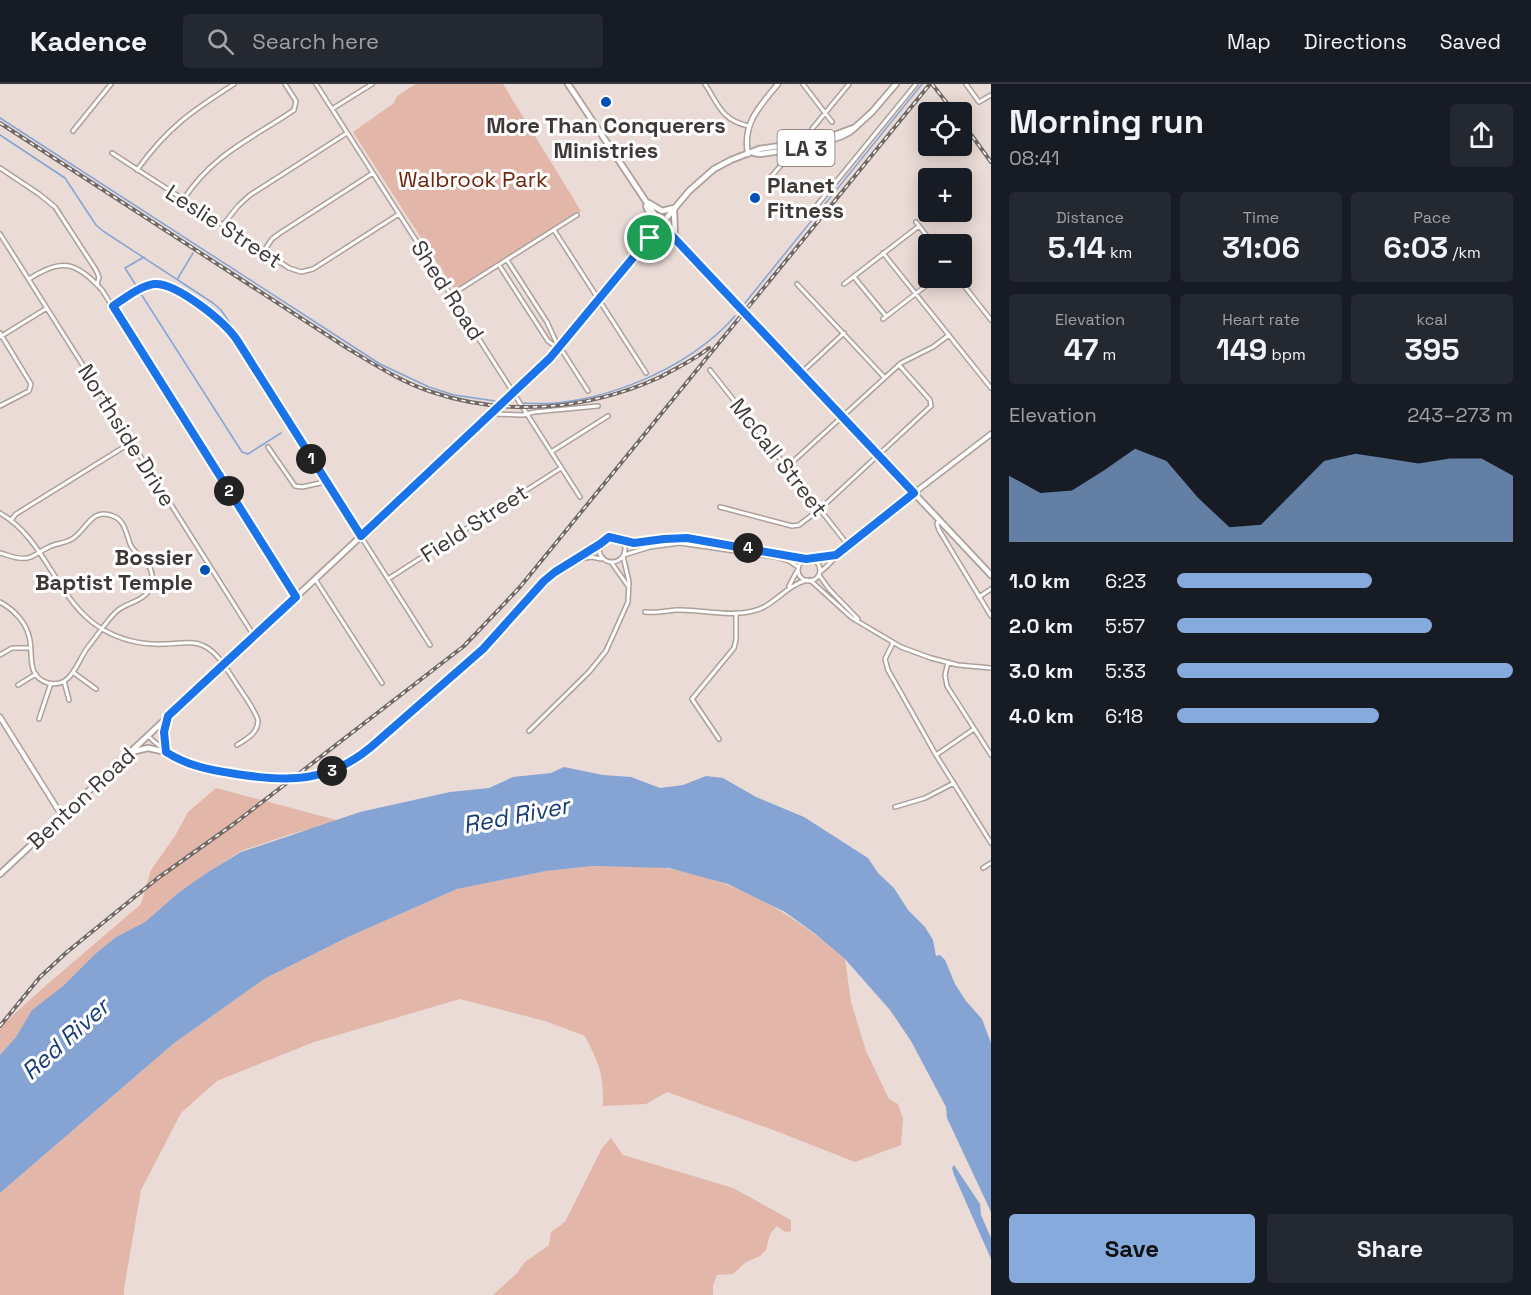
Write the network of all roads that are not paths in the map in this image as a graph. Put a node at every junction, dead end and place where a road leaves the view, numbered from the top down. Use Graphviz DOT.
graph roads {
  1 [pos="111,84"];
  2 [pos="234,84"];
  3 [pos="316,84"];
  4 [pos="372,84"];
  5 [pos="568,84"];
  6 [pos="705,84"];
  7 [pos="778,84"];
  8 [pos="803,84"];
  9 [pos="849,84"];
  10 [pos="896,84"];
  11 [pos="916,84"];
  12 [pos="966,84"];
  13 [pos="287,85"];
  14 [pos="991,95"];
  15 [pos="332,109"];
  16 [pos="825,112"];
  17 [pos="832,122"];
  18 [pos="748,126"];
  19 [pos="812,129"];
  20 [pos="73,131"];
  21 [pos="347,133"];
  22 [pos="112,153"];
  23 [pos="751,153"];
  24 [pos="789,156"];
  25 [pos="0,168"];
  26 [pos="137,170"];
  27 [pos="373,173"];
  28 [pos="770,178"];
  29 [pos="643,198"];
  30 [pos="183,200"];
  31 [pos="674,208"];
  32 [pos="399,214"];
  33 [pos="577,215"];
  34 [pos="805,217"];
  35 [pos="916,222"];
  36 [pos="661,224"];
  37 [pos="223,225"];
  38 [pos="919,226"];
  39 [pos="554,230"];
  40 [pos="0,234"];
  41 [pos="925,234"];
  42 [pos="650,238"];
  43 [pos="675,240"];
  44 [pos="264,251"];
  45 [pos="883,253"];
  46 [pos="507,260"];
  47 [pos="499,265"];
  48 [pos="854,277"];
  49 [pos="29,279"];
  50 [pos="797,284"];
  51 [pos="97,285"];
  52 [pos="844,285"];
  53 [pos="923,288"];
  54 [pos="966,288"];
  55 [pos="916,293"];
  56 [pos="451,295"];
  57 [pos="599,300"];
  58 [pos="113,306"];
  59 [pos="47,308"];
  60 [pos="991,320"];
  61 [pos="844,333"];
  62 [pos="1,335"];
  63 [pos="949,335"];
  64 [pos="558,348"];
  65 [pos="899,365"];
  66 [pos="710,369"];
  67 [pos="646,373"];
  68 [pos="800,373"];
  69 [pos="885,377"];
  70 [pos="991,388"];
  71 [pos="588,391"];
  72 [pos="514,393"];
  73 [pos="0,406"];
  74 [pos="598,406"];
  75 [pos="492,414"];
  76 [pos="527,414"];
  77 [pos="608,416"];
  78 [pos="842,417"];
  79 [pos="991,434"];
  80 [pos="132,442"];
  81 [pos="268,447"];
  82 [pos="551,452"];
  83 [pos="878,455"];
  84 [pos="787,467"];
  85 [pos="561,468"];
  86 [pos="325,482"];
  87 [pos="914,493"];
  88 [pos="580,497"];
  89 [pos="720,507"];
  90 [pos="820,510"];
  91 [pos="0,513"];
  92 [pos="939,519"];
  93 [pos="11,520"];
  94 [pos="361,536"];
  95 [pos="621,540"];
  96 [pos="600,544"];
  97 [pos="848,545"];
  98 [pos="39,552"];
  99 [pos="0,553"];
  100 [pos="623,555"];
  101 [pos="836,555"];
  102 [pos="576,559"];
  103 [pos="603,559"];
  104 [pos="808,559"];
  105 [pos="611,562"];
  106 [pos="798,568"];
  107 [pos="819,573"];
  108 [pos="991,575"];
  109 [pos="315,579"];
  110 [pos="388,579"];
  111 [pos="809,580"];
  112 [pos="629,587"];
  113 [pos="788,588"];
  114 [pos="991,589"];
  115 [pos="296,597"];
  116 [pos="979,597"];
  117 [pos="0,602"];
  118 [pos="645,612"];
  119 [pos="736,613"];
  120 [pos="991,616"];
  121 [pos="859,621"];
  122 [pos="102,629"];
  123 [pos="254,636"];
  124 [pos="893,643"];
  125 [pos="430,645"];
  126 [pos="31,648"];
  127 [pos="0,655"];
  128 [pos="948,662"];
  129 [pos="224,664"];
  130 [pos="991,668"];
  131 [pos="74,673"];
  132 [pos="36,674"];
  133 [pos="64,681"];
  134 [pos="51,683"];
  135 [pos="382,683"];
  136 [pos="18,685"];
  137 [pos="96,689"];
  138 [pos="69,700"];
  139 [pos="168,716"];
  140 [pos="0,717"];
  141 [pos="39,719"];
  142 [pos="974,729"];
  143 [pos="529,731"];
  144 [pos="147,736"];
  145 [pos="719,739"];
  146 [pos="237,745"];
  147 [pos="130,752"];
  148 [pos="166,752"];
  149 [pos="936,755"];
  150 [pos="991,755"];
  151 [pos="954,783"];
  152 [pos="895,807"];
  153 [pos="62,816"];
  154 [pos="991,843"];
  155 [pos="991,863"];
  156 [pos="983,868"];
  157 [pos="0,874"];
  1 -- 20 [label="street"];
  2 -- 26 [label="street"];
  3 -- 15 [label="street, Shed Road"];
  4 -- 15 [label="street"];
  5 -- 29 [label="main road"];
  6 -- 18 [label="street"];
  7 -- 18 [label="street"];
  8 -- 16 [label="street"];
  9 -- 16 [label="street"];
  10 -- 23 [label="main road, LA 3"];
  11 -- 34 [label="street"];
  12 -- 14 [label="street"];
  13 -- 30 [label="street"];
  15 -- 21 [label="street, Shed Road"];
  16 -- 17 [label="street"];
  16 -- 19 [label="street"];
  18 -- 23 [label="street"];
  21 -- 27 [label="street, Shed Road"];
  21 -- 37 [label="street"];
  22 -- 26 [label="street, Leslie Street"];
  23 -- 31 [label="main road, Benton Road / LA 3"];
  24 -- 28 [label="street"];
  25 -- 51 [label="street"];
  26 -- 30 [label="street, Leslie Street"];
  27 -- 32 [label="street, Shed Road"];
  27 -- 44 [label="street"];
  29 -- 31 [label="main road"];
  29 -- 36 [label="main road"];
  29 -- 42 [label="main road"];
  30 -- 37 [label="street, Leslie Street"];
  31 -- 36 [label="main road, Benton Road / LA 3"];
  31 -- 43 [label="main road"];
  32 -- 44 [label="street, Leslie Street"];
  32 -- 56 [label="street, Shed Road"];
  33 -- 39 [label="street"];
  35 -- 38 [label="street"];
  36 -- 42 [label="main road, Benton Road / LA 3"];
  36 -- 43 [label="main road"];
  37 -- 44 [label="street, Leslie Street"];
  38 -- 41 [label="street"];
  38 -- 45 [label="street"];
  39 -- 46 [label="street"];
  39 -- 57 [label="street"];
  40 -- 49 [label="street, Northside Drive"];
  42 -- 43 [label="main road"];
  42 -- 57 [label="main road, Benton Road / LA 3"];
  43 -- 68 [label="main road"];
  45 -- 48 [label="street"];
  45 -- 55 [label="street"];
  46 -- 47 [label="street"];
  46 -- 64 [label="street"];
  47 -- 56 [label="street"];
  47 -- 64 [label="street"];
  48 -- 52 [label="street"];
  48 -- 55 [label="street"];
  49 -- 51 [label="street"];
  49 -- 59 [label="street, Northside Drive"];
  50 -- 61 [label="street"];
  51 -- 58 [label="street"];
  53 -- 55 [label="street"];
  54 -- 60 [label="street"];
  55 -- 63 [label="street"];
  56 -- 72 [label="street, Shed Road"];
  57 -- 64 [label="main road, Benton Road / LA 3"];
  57 -- 67 [label="street"];
  58 -- 86 [label="street"];
  58 -- 115 [label="street"];
  59 -- 62 [label="street"];
  59 -- 80 [label="street, Northside Drive"];
  61 -- 68 [label="street"];
  61 -- 69 [label="street"];
  62 -- 73 [label="street"];
  63 -- 65 [label="street"];
  63 -- 70 [label="street"];
  64 -- 71 [label="street"];
  64 -- 72 [label="main road, Benton Road / LA 3"];
  65 -- 69 [label="street"];
  65 -- 83 [label="street"];
  66 -- 84 [label="street, McCall Street"];
  68 -- 78 [label="main road"];
  69 -- 78 [label="street"];
  72 -- 75 [label="main road, Benton Road / LA 3"];
  72 -- 76 [label="street, Shed Road"];
  74 -- 76 [label="street"];
  75 -- 76 [label="street"];
  75 -- 94 [label="main road, Benton Road / LA 3"];
  76 -- 82 [label="street, Shed Road"];
  77 -- 82 [label="street"];
  78 -- 83 [label="main road"];
  78 -- 84 [label="street"];
  79 -- 87 [label="street"];
  80 -- 93 [label="street"];
  80 -- 123 [label="street, Northside Drive"];
  81 -- 86 [label="street"];
  82 -- 85 [label="street, Shed Road"];
  83 -- 87 [label="main road"];
  83 -- 90 [label="street"];
  84 -- 90 [label="street, McCall Street"];
  85 -- 88 [label="street, Shed Road"];
  85 -- 110 [label="street, Field Street"];
  86 -- 94 [label="street"];
  87 -- 92 [label="main road"];
  87 -- 97 [label="street"];
  89 -- 90 [label="street"];
  90 -- 97 [label="street, McCall Street"];
  91 -- 93 [label="street"];
  92 -- 108 [label="main road"];
  92 -- 116 [label="street"];
  93 -- 98 [label="street"];
  94 -- 109 [label="main road, Benton Road / LA 3"];
  94 -- 110 [label="street"];
  95 -- 96 [label="street"];
  95 -- 100 [label="street"];
  95 -- 104 [label="street"];
  96 -- 102 [label="street"];
  96 -- 103 [label="street"];
  97 -- 101 [label="street"];
  98 -- 99 [label="street"];
  98 -- 122 [label="street"];
  98 -- 122 [label="street"];
  100 -- 105 [label="street"];
  100 -- 106 [label="street"];
  100 -- 112 [label="street"];
  101 -- 104 [label="street"];
  101 -- 107 [label="street"];
  102 -- 103 [label="street"];
  102 -- 148 [label="street, bridge"];
  103 -- 105 [label="street"];
  104 -- 106 [label="street"];
  104 -- 107 [label="street"];
  105 -- 112 [label="street"];
  106 -- 111 [label="street"];
  106 -- 113 [label="street"];
  107 -- 111 [label="street"];
  107 -- 121 [label="street"];
  109 -- 115 [label="main road, Benton Road / LA 3"];
  109 -- 135 [label="street"];
  110 -- 125 [label="street"];
  111 -- 113 [label="street"];
  111 -- 121 [label="street"];
  112 -- 143 [label="street"];
  113 -- 119 [label="street"];
  114 -- 116 [label="street"];
  115 -- 123 [label="main road, Benton Road / LA 3"];
  116 -- 120 [label="street"];
  117 -- 126 [label="street"];
  118 -- 119 [label="street"];
  119 -- 145 [label="street"];
  121 -- 124 [label="street"];
  122 -- 129 [label="street"];
  122 -- 131 [label="street"];
  123 -- 129 [label="main road, Benton Road / LA 3"];
  124 -- 128 [label="street"];
  124 -- 149 [label="street"];
  126 -- 127 [label="street"];
  126 -- 132 [label="street"];
  128 -- 130 [label="street"];
  128 -- 142 [label="street"];
  129 -- 139 [label="main road, Benton Road / LA 3"];
  129 -- 146 [label="street"];
  131 -- 133 [label="street"];
  131 -- 137 [label="street"];
  132 -- 134 [label="street"];
  132 -- 136 [label="street"];
  133 -- 134 [label="street"];
  133 -- 138 [label="street"];
  134 -- 141 [label="street"];
  139 -- 144 [label="main road, Benton Road / LA 3"];
  139 -- 148 [label="main road"];
  140 -- 153 [label="street"];
  142 -- 149 [label="street"];
  142 -- 150 [label="street"];
  144 -- 147 [label="main road, Benton Road / LA 3"];
  144 -- 148 [label="street"];
  147 -- 148 [label="main road"];
  147 -- 153 [label="main road, Benton Road / LA 3"];
  149 -- 151 [label="street"];
  151 -- 152 [label="street"];
  151 -- 154 [label="street"];
  153 -- 157 [label="main road, Benton Road / LA 3"];
  155 -- 156 [label="street"];
}
